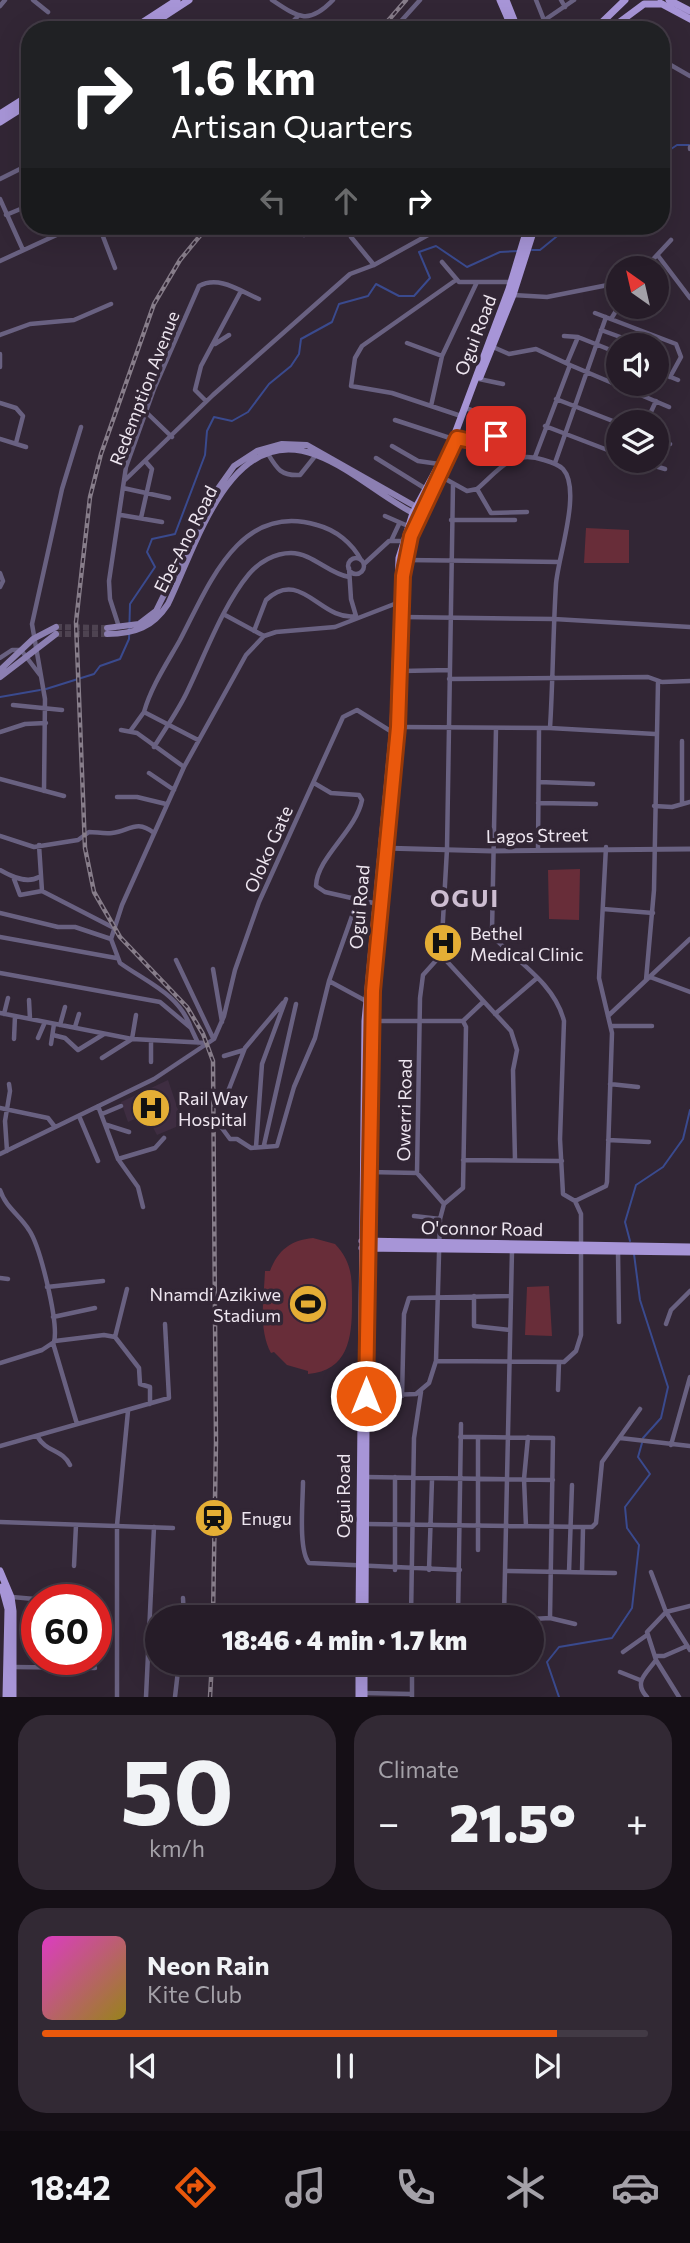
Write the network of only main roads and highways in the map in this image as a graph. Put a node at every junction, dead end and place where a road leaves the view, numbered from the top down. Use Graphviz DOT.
graph roads {
  1 [pos="177,0"];
  2 [pos="189,0"];
  3 [pos="500,0"];
  4 [pos="506,0"];
  5 [pos="625,0"];
  6 [pos="641,0"];
  7 [pos="653,0"];
  8 [pos="670,2"];
  9 [pos="690,11"];
  10 [pos="690,19"];
  11 [pos="156,21"];
  12 [pos="158,21"];
  13 [pos="511,21"];
  14 [pos="513,21"];
  15 [pos="603,21"];
  16 [pos="619,21"];
  17 [pos="622,21"];
  18 [pos="21,101"];
  19 [pos="21,109"];
  20 [pos="0,114"];
  21 [pos="0,122"];
  22 [pos="527,235"];
  23 [pos="531,235"];
  24 [pos="524,251"];
  25 [pos="506,305"];
  26 [pos="455,438"];
  27 [pos="418,511"];
  28 [pos="127,629"];
  29 [pos="107,631"];
  30 [pos="24,653"];
  31 [pos="0,670"];
  32 [pos="398,671"];
  33 [pos="0,677"];
  34 [pos="377,904"];
  35 [pos="369,1021"];
  36 [pos="365,1172"];
  37 [pos="367,1232"];
  38 [pos="364,1245"];
  39 [pos="379,1245"];
  40 [pos="690,1247"];
  41 [pos="643,1249"];
  42 [pos="690,1252"];
  43 [pos="367,1257"];
  44 [pos="363,1396"];
  45 [pos="362,1477"];
  46 [pos="362,1568"];
  47 [pos="0,1571"];
  48 [pos="0,1583"];
  49 [pos="8,1597"];
  50 [pos="362,1605"];
  51 [pos="8,1660"];
  52 [pos="362,1675"];
  53 [pos="362,1696"];
  54 [pos="8,1697"];
  1 -- 11 [label="main road"];
  2 -- 12 [label="main road"];
  3 -- 13 [label="main road"];
  4 -- 14 [label="main road"];
  5 -- 15 [label="main road"];
  6 -- 16 [label="main road"];
  7 -- 8 [label="main road"];
  8 -- 9 [label="main road"];
  8 -- 10 [label="main road"];
  8 -- 17 [label="main road"];
  18 -- 20 [label="main road"];
  19 -- 21 [label="main road"];
  22 -- 24 [label="main road, Ogui Road"];
  23 -- 24 [label="main road, Ogui Road"];
  24 -- 25 [label="main road, Ogui Road"];
  24 -- 25 [label="main road, Ogui Road"];
  25 -- 26 [label="main road, Ogui Road"];
  25 -- 26 [label="main road, Ogui Road"];
  26 -- 27 [label="main road, Ogui Road"];
  26 -- 27 [label="main road, Ogui Road"];
  27 -- 28 [label="main road, Ebe-Ano Road"];
  27 -- 28 [label="main road, Ebe-Ano Road"];
  27 -- 32 [label="main road, Ogui Road"];
  27 -- 32 [label="main road, Ogui Road"];
  28 -- 29 [label="main road"];
  30 -- 30 [label="main road"];
  30 -- 31 [label="main road"];
  30 -- 33 [label="main road"];
  32 -- 34 [label="main road, Ogui Road"];
  34 -- 35 [label="main road, Ogui Road"];
  34 -- 35 [label="main road, Ogui Road"];
  35 -- 36 [label="main road, Ogui Road"];
  36 -- 37 [label="main road, Ogui Road"];
  36 -- 38 [label="main road, Ogui Road"];
  37 -- 38 [label="main road, Ogui Road"];
  37 -- 39 [label="main road"];
  38 -- 39 [label="main road, O'connor Road"];
  38 -- 43 [label="main road, Ogui Road"];
  38 -- 44 [label="main road, Ogui Road"];
  39 -- 41 [label="main road, O'connor Road"];
  39 -- 43 [label="main road"];
  40 -- 41 [label="main road"];
  41 -- 42 [label="main road"];
  43 -- 44 [label="main road, Ogui Road"];
  44 -- 45 [label="main road, Ogui Road"];
  45 -- 46 [label="main road, Ogui Road"];
  45 -- 46 [label="main road, Ogui Road"];
  46 -- 50 [label="main road, Ogui Road"];
  47 -- 49 [label="main road"];
  48 -- 49 [label="main road"];
  49 -- 51 [label="main road"];
  51 -- 54 [label="main road"];
  52 -- 53 [label="main road"];
}
